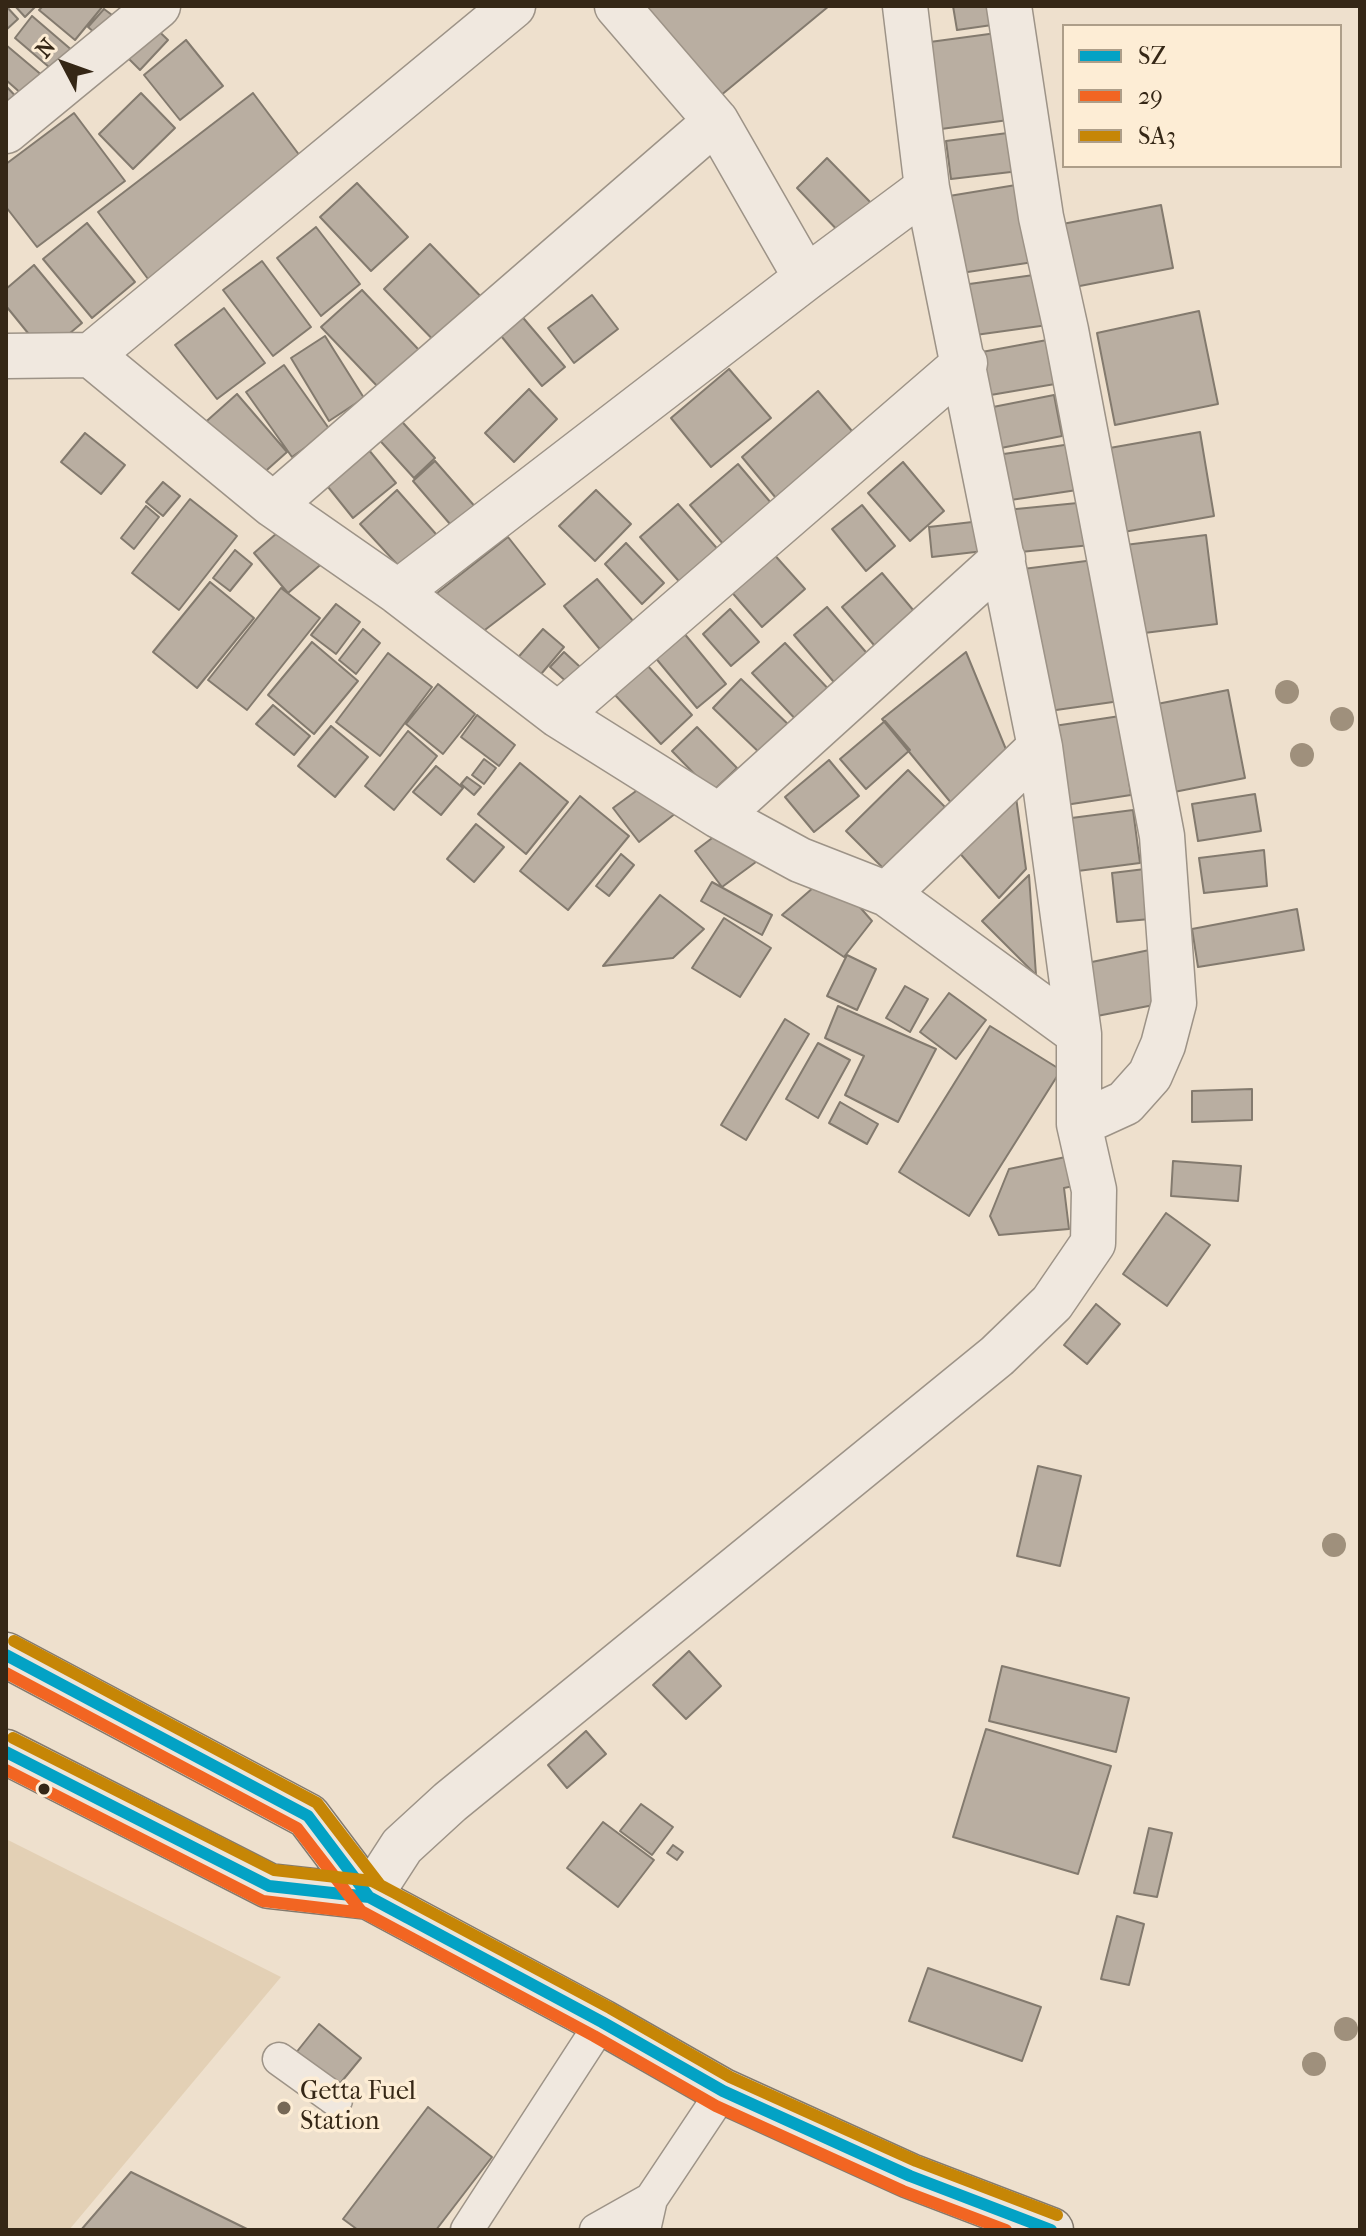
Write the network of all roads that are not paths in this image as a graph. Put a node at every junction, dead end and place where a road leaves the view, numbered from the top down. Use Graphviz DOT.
graph roads {
  1 [pos="158,6"];
  2 [pos="513,6"];
  3 [pos="617,6"];
  4 [pos="905,6"];
  5 [pos="1009,6"];
  6 [pos="716,121"];
  7 [pos="6,131"];
  8 [pos="927,188"];
  9 [pos="806,278"];
  10 [pos="91,355"];
  11 [pos="6,356"];
  12 [pos="965,363"];
  13 [pos="273,505"];
  14 [pos="1003,559"];
  15 [pos="398,592"];
  16 [pos="558,715"];
  17 [pos="1040,747"];
  18 [pos="719,816"];
  19 [pos="887,894"];
  20 [pos="1079,1034"];
  21 [pos="1079,1124"];
  22 [pos="6,1655"];
  23 [pos="6,1752"];
  24 [pos="369,1897"];
  25 [pos="602,2022"];
  26 [pos="279,2059"];
  27 [pos="723,2091"];
  28 [pos="336,2100"];
  29 [pos="648,2215"];
  30 [pos="467,2230"];
  31 [pos="596,2230"];
  32 [pos="1051,2230"];
  1 -- 7 [label="street"];
  2 -- 10 [label="street"];
  3 -- 6 [label="street"];
  4 -- 8 [label="street"];
  5 -- 21 [label="street"];
  6 -- 9 [label="street"];
  6 -- 13 [label="street"];
  8 -- 9 [label="street"];
  8 -- 12 [label="street"];
  9 -- 15 [label="street"];
  10 -- 11 [label="street"];
  10 -- 13 [label="street"];
  12 -- 14 [label="street"];
  12 -- 16 [label="street"];
  13 -- 15 [label="street"];
  14 -- 17 [label="street"];
  14 -- 18 [label="street"];
  15 -- 16 [label="street"];
  16 -- 18 [label="street"];
  17 -- 19 [label="street"];
  17 -- 20 [label="street"];
  18 -- 19 [label="street"];
  19 -- 20 [label="street"];
  20 -- 21 [label="street"];
  21 -- 24 [label="street"];
  22 -- 24 [label="main road"];
  23 -- 24 [label="main road"];
  24 -- 25 [label="main road"];
  25 -- 27 [label="main road"];
  25 -- 30 [label="lane"];
  26 -- 28 [label="lane"];
  27 -- 29 [label="lane"];
  27 -- 32 [label="main road"];
  29 -- 31 [label="lane"];
}
